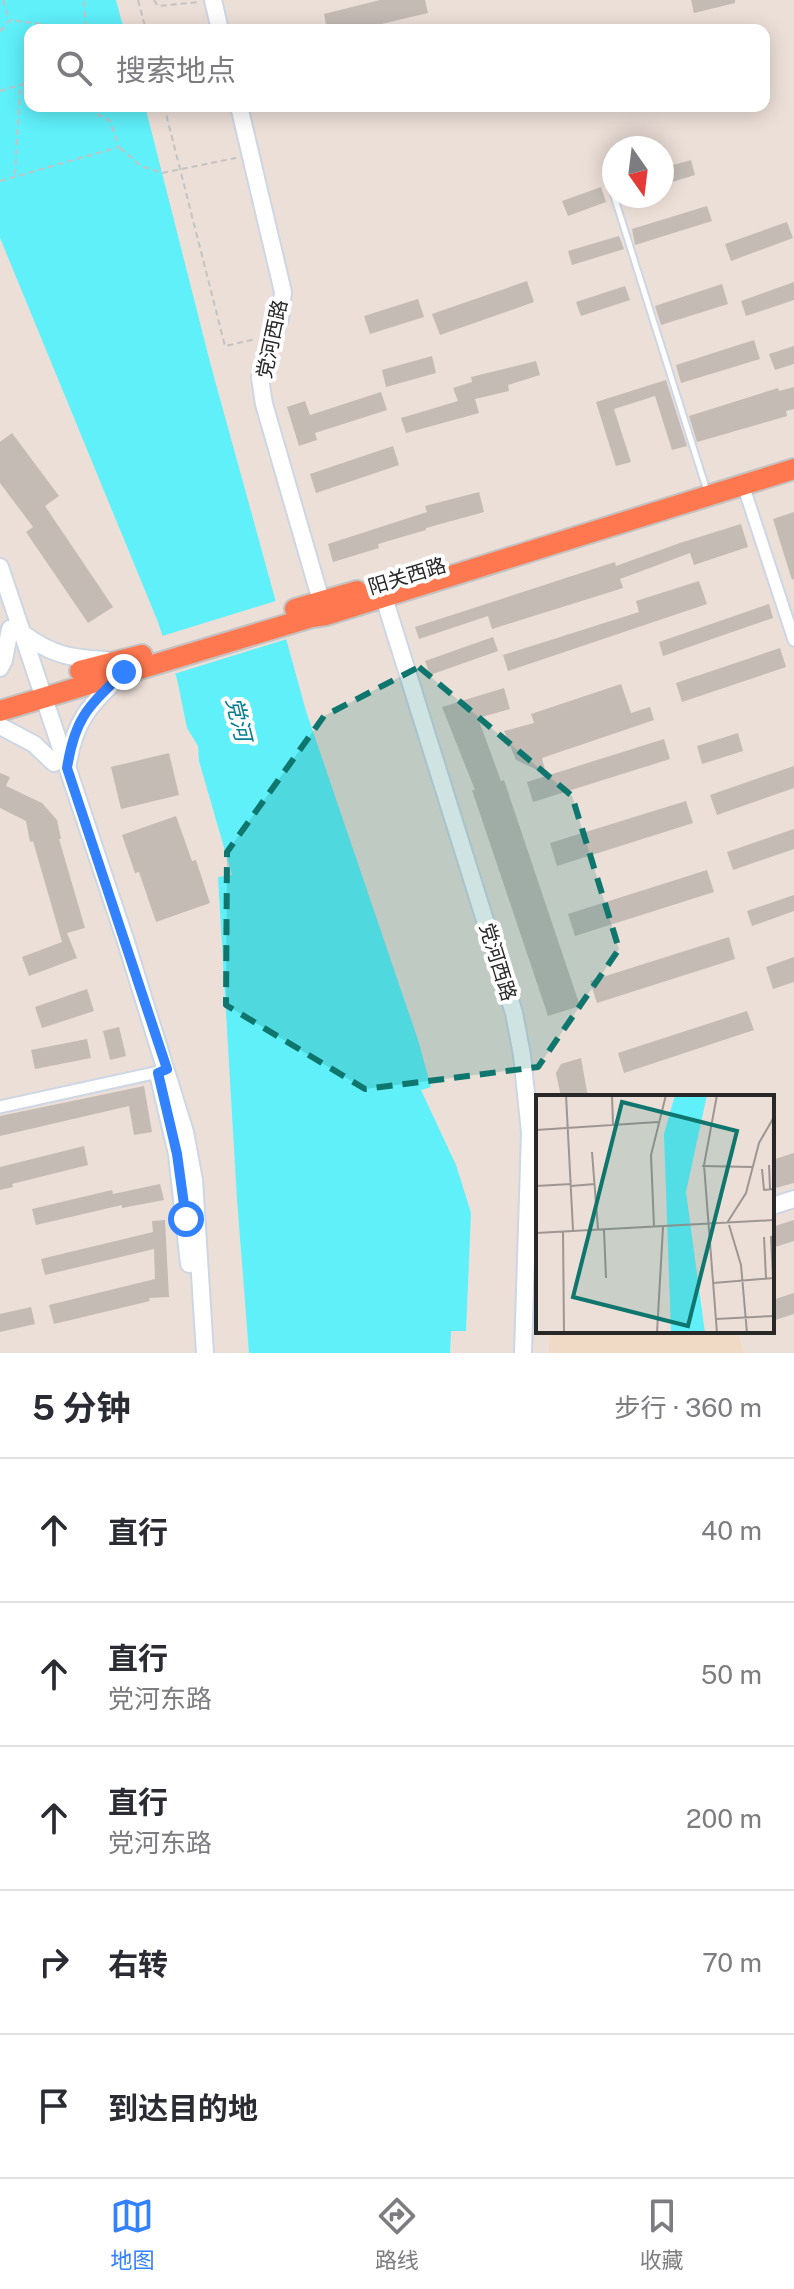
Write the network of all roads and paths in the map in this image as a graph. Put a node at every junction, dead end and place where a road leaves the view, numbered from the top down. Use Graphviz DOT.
graph roads {
  1 [pos="3,0"];
  2 [pos="89,0"];
  3 [pos="138,0"];
  4 [pos="154,0"];
  5 [pos="214,0"];
  6 [pos="84,1"];
  7 [pos="10,20"];
  8 [pos="40,24"];
  9 [pos="86,24"];
  10 [pos="144,24"];
  11 [pos="219,24"];
  12 [pos="0,31"];
  13 [pos="24,85"];
  14 [pos="20,87"];
  15 [pos="0,91"];
  16 [pos="94,112"];
  17 [pos="166,112"];
  18 [pos="240,112"];
  19 [pos="119,147"];
  20 [pos="251,155"];
  21 [pos="180,168"];
  22 [pos="15,176"];
  23 [pos="0,181"];
  24 [pos="618,208"];
  25 [pos="274,335"];
  26 [pos="794,455"];
  27 [pos="794,469"];
  28 [pos="743,485"];
  29 [pos="706,489"];
  30 [pos="0,567"];
  31 [pos="382,591"];
  32 [pos="0,600"];
  33 [pos="317,610"];
  34 [pos="16,631"];
  35 [pos="794,640"];
  36 [pos="120,666"];
  37 [pos="0,668"];
  38 [pos="27,694"];
  39 [pos="0,711"];
  40 [pos="0,726"];
  41 [pos="61,766"];
  42 [pos="163,1071"];
  43 [pos="0,1107"];
  44 [pos="794,1199"];
  45 [pos="774,1205"];
  46 [pos="532,1280"];
  47 [pos="195,1353"];
  48 [pos="205,1353"];
  49 [pos="523,1353"];
  1 -- 7 [label="path"];
  2 -- 6 [label="path"];
  3 -- 10 [label="path"];
  4 -- 5 [label="path"];
  5 -- 11 [label="main road"];
  6 -- 9 [label="path"];
  7 -- 8 [label="path"];
  7 -- 12 [label="path"];
  13 -- 14 [label="path"];
  14 -- 15 [label="path"];
  14 -- 22 [label="path"];
  16 -- 19 [label="path"];
  17 -- 21 [label="path"];
  18 -- 20 [label="main road, 党河西路"];
  19 -- 21 [label="path"];
  19 -- 22 [label="path"];
  20 -- 21 [label="path"];
  20 -- 25 [label="main road, 党河西路"];
  21 -- 25 [label="path"];
  22 -- 23 [label="path"];
  24 -- 29 [label="lane"];
  25 -- 33 [label="main road, 党河西路"];
  26 -- 29 [label="highway, 阳关西路"];
  27 -- 28 [label="highway, 阳关西路"];
  28 -- 29 [label="highway, 阳关西路"];
  28 -- 35 [label="street"];
  29 -- 31 [label="highway, 阳关西路"];
  30 -- 34 [label="main road"];
  31 -- 33 [label="highway, 阳关西路"];
  31 -- 46 [label="main road, 党河西路"];
  32 -- 34 [label="main road"];
  33 -- 36 [label="highway, 阳关西路"];
  34 -- 36 [label="main road"];
  34 -- 37 [label="main road"];
  34 -- 38 [label="main road"];
  36 -- 38 [label="highway, 阳关西路"];
  36 -- 41 [label="main road"];
  38 -- 39 [label="highway, 阳关西路"];
  38 -- 41 [label="main road"];
  40 -- 41 [label="main road"];
  41 -- 42 [label="main road"];
  42 -- 43 [label="street"];
  42 -- 47 [label="main road"];
  42 -- 48 [label="main road"];
  44 -- 45 [label="main road"];
  46 -- 49 [label="main road, 党河西路"];
}
